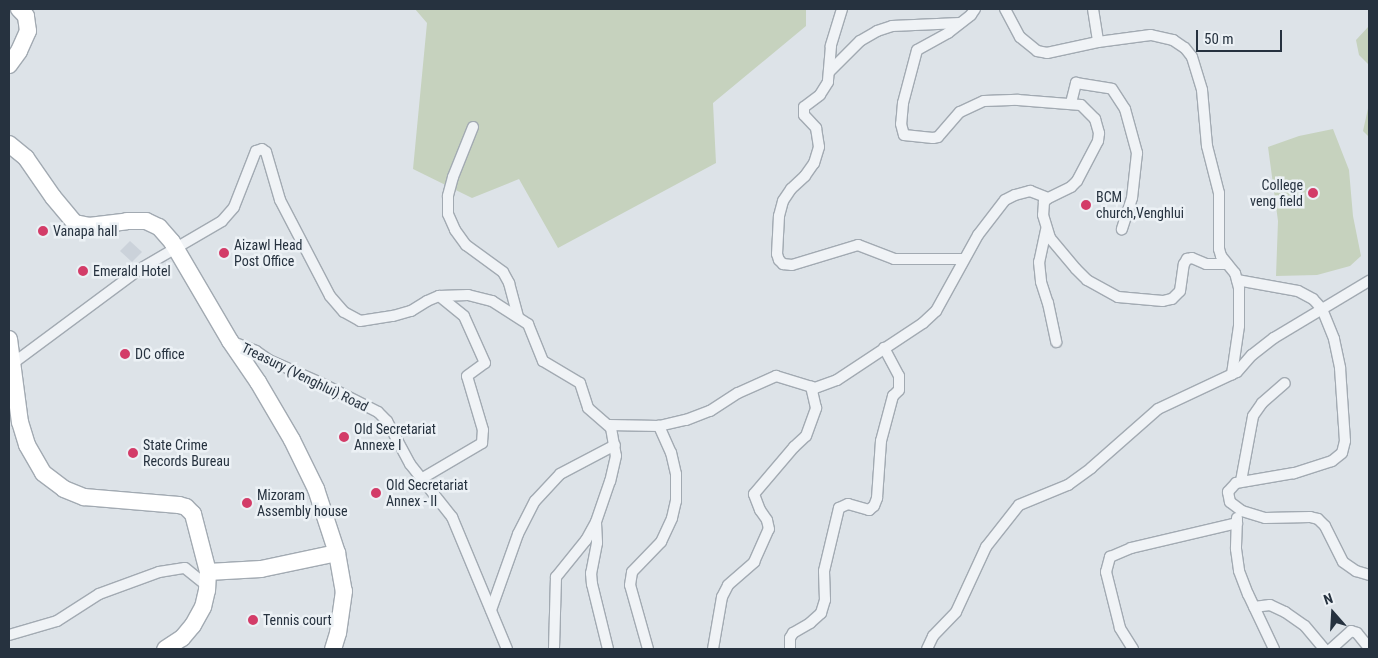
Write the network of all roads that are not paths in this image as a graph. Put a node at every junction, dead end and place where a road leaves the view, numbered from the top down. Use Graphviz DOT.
graph roads {
  1 [pos="19,9"];
  2 [pos="842,9"];
  3 [pos="975,9"];
  4 [pos="1004,9"];
  5 [pos="1093,9"];
  6 [pos="960,23"];
  7 [pos="1098,42"];
  8 [pos="9,65"];
  9 [pos="829,72"];
  10 [pos="1071,103"];
  11 [pos="473,127"];
  12 [pos="9,144"];
  13 [pos="1048,198"];
  14 [pos="1122,229"];
  15 [pos="1046,230"];
  16 [pos="175,248"];
  17 [pos="964,259"];
  18 [pos="1228,264"];
  19 [pos="1237,280"];
  20 [pos="1369,281"];
  21 [pos="439,296"];
  22 [pos="1322,310"];
  23 [pos="518,317"];
  24 [pos="9,339"];
  25 [pos="230,341"];
  26 [pos="1056,342"];
  27 [pos="884,348"];
  28 [pos="12,364"];
  29 [pos="1232,374"];
  30 [pos="1285,384"];
  31 [pos="811,387"];
  32 [pos="609,425"];
  33 [pos="659,426"];
  34 [pos="615,445"];
  35 [pos="421,479"];
  36 [pos="1241,481"];
  37 [pos="1238,509"];
  38 [pos="596,522"];
  39 [pos="1237,523"];
  40 [pos="338,553"];
  41 [pos="1369,575"];
  42 [pos="207,579"];
  43 [pos="1254,607"];
  44 [pos="491,610"];
  45 [pos="9,635"];
  46 [pos="1369,648"];
  47 [pos="165,649"];
  48 [pos="334,649"];
  49 [pos="507,649"];
  50 [pos="554,649"];
  51 [pos="608,649"];
  52 [pos="648,649"];
  53 [pos="713,649"];
  54 [pos="790,649"];
  55 [pos="927,649"];
  56 [pos="1133,649"];
  57 [pos="1274,649"];
  58 [pos="1324,649"];
  59 [pos="1331,649"];
  1 -- 8 [label="main road"];
  2 -- 9 [label="street"];
  3 -- 6 [label="street"];
  4 -- 7 [label="street"];
  5 -- 7 [label="street"];
  6 -- 9 [label="street"];
  6 -- 10 [label="street"];
  7 -- 18 [label="street"];
  9 -- 17 [label="street"];
  10 -- 13 [label="street"];
  10 -- 14 [label="street"];
  11 -- 23 [label="street"];
  12 -- 16 [label="main road"];
  13 -- 15 [label="street"];
  13 -- 17 [label="street"];
  15 -- 18 [label="street"];
  15 -- 26 [label="street"];
  16 -- 21 [label="street"];
  16 -- 25 [label="main road"];
  16 -- 28 [label="street"];
  17 -- 27 [label="street"];
  18 -- 19 [label="street"];
  19 -- 22 [label="street"];
  19 -- 29 [label="street"];
  20 -- 22 [label="street"];
  21 -- 23 [label="street"];
  21 -- 35 [label="street"];
  22 -- 29 [label="street"];
  22 -- 36 [label="street"];
  23 -- 32 [label="street"];
  24 -- 28 [label="main road"];
  25 -- 35 [label="street, Treasury (Venghlui) Road"];
  25 -- 40 [label="main road"];
  27 -- 31 [label="street"];
  27 -- 54 [label="street"];
  28 -- 42 [label="main road"];
  29 -- 55 [label="street"];
  30 -- 36 [label="street"];
  31 -- 33 [label="street"];
  31 -- 53 [label="street"];
  32 -- 33 [label="street"];
  32 -- 34 [label="street"];
  33 -- 52 [label="street"];
  34 -- 38 [label="street"];
  34 -- 44 [label="street"];
  35 -- 44 [label="street, Treasury (Venghlui) Road"];
  36 -- 37 [label="street"];
  37 -- 39 [label="street"];
  37 -- 41 [label="street"];
  38 -- 50 [label="street"];
  38 -- 51 [label="street"];
  39 -- 43 [label="street"];
  39 -- 56 [label="street"];
  40 -- 42 [label="main road"];
  40 -- 48 [label="main road"];
  42 -- 45 [label="street"];
  42 -- 47 [label="main road"];
  43 -- 57 [label="street"];
  43 -- 58 [label="street"];
  44 -- 49 [label="street, Treasury (Venghlui) Road"];
  46 -- 59 [label="street"];
}
